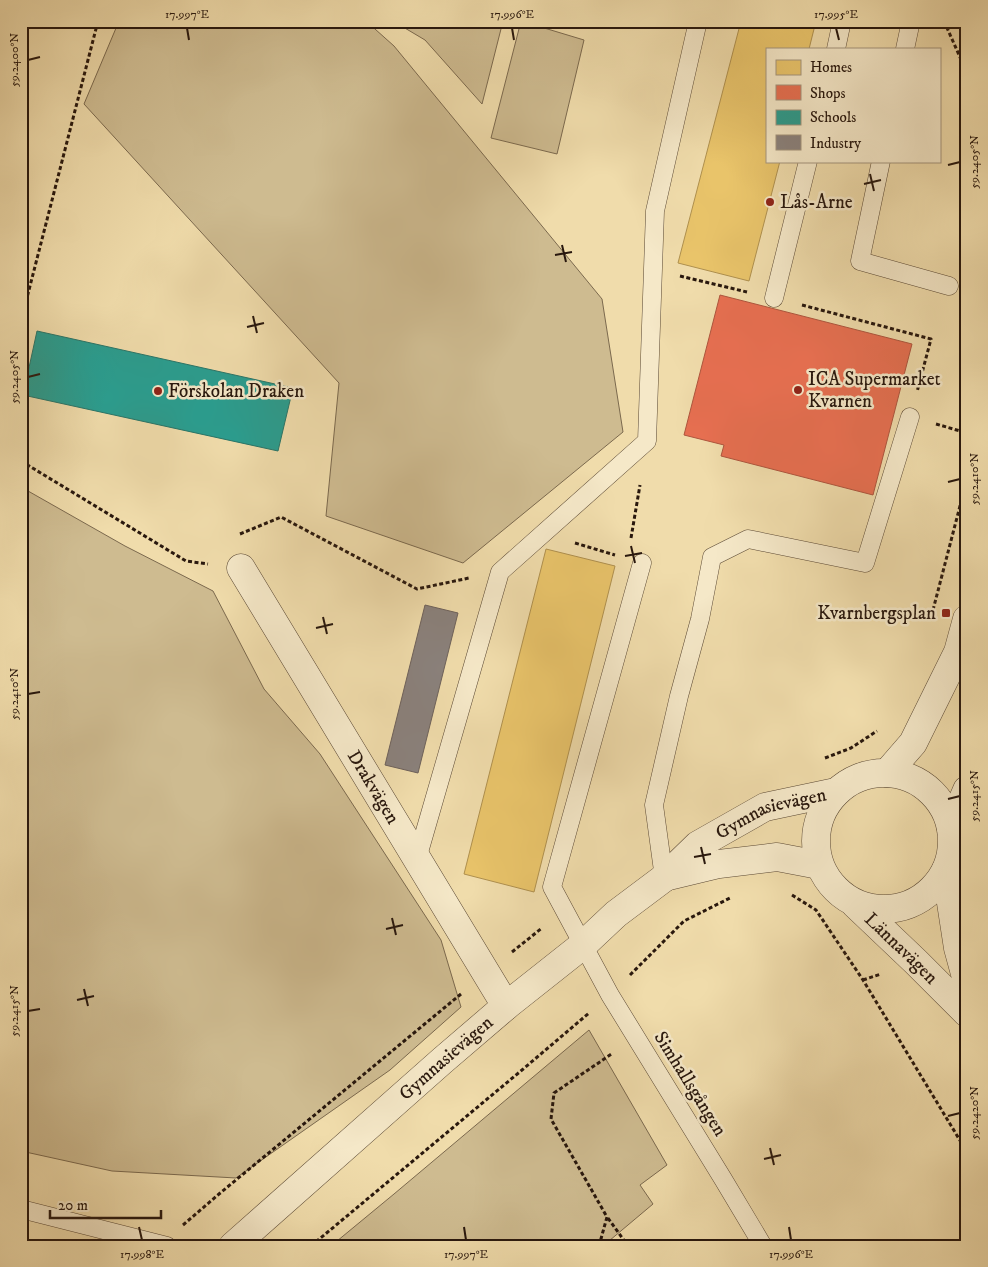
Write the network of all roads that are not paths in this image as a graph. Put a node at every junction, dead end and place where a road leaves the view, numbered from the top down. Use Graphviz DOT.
graph roads {
  1 [pos="698,21"];
  2 [pos="842,21"];
  3 [pos="911,21"];
  4 [pos="836,48"];
  5 [pos="905,48"];
  6 [pos="808,162"];
  7 [pos="881,162"];
  8 [pos="949,286"];
  9 [pos="774,298"];
  10 [pos="910,417"];
  11 [pos="635,561"];
  12 [pos="241,568"];
  13 [pos="967,619"];
  14 [pos="887,773"];
  15 [pos="967,790"];
  16 [pos="836,792"];
  17 [pos="951,827"];
  18 [pos="417,859"];
  19 [pos="819,865"];
  20 [pos="946,870"];
  21 [pos="664,878"];
  22 [pos="855,904"];
  23 [pos="583,945"];
  24 [pos="967,981"];
  25 [pos="506,1006"];
  26 [pos="967,1013"];
  27 [pos="21,1209"];
  28 [pos="168,1246"];
  29 [pos="233,1246"];
  30 [pos="763,1246"];
  1 -- 18 [label="lane"];
  2 -- 4 [label="lane"];
  3 -- 5 [label="lane"];
  6 -- 9 [label="lane"];
  7 -- 8 [label="lane"];
  10 -- 21 [label="lane"];
  11 -- 23 [label="lane, Simhallsgången"];
  12 -- 18 [label="street, Drakvägen"];
  13 -- 14 [label="street"];
  14 -- 16 [label="street"];
  14 -- 17 [label="street"];
  15 -- 17 [label="street"];
  16 -- 19 [label="street"];
  16 -- 21 [label="street, Gymnasievägen"];
  17 -- 20 [label="street"];
  18 -- 25 [label="street, Drakvägen"];
  19 -- 21 [label="street, Gymnasievägen"];
  19 -- 22 [label="street"];
  20 -- 22 [label="street"];
  20 -- 24 [label="street, Lännavägen"];
  21 -- 23 [label="street, Gymnasievägen"];
  22 -- 26 [label="street, Lännavägen"];
  23 -- 25 [label="street, Gymnasievägen"];
  23 -- 30 [label="lane, Simhallsgången"];
  25 -- 29 [label="street, Gymnasievägen"];
  27 -- 28 [label="lane"];
}
